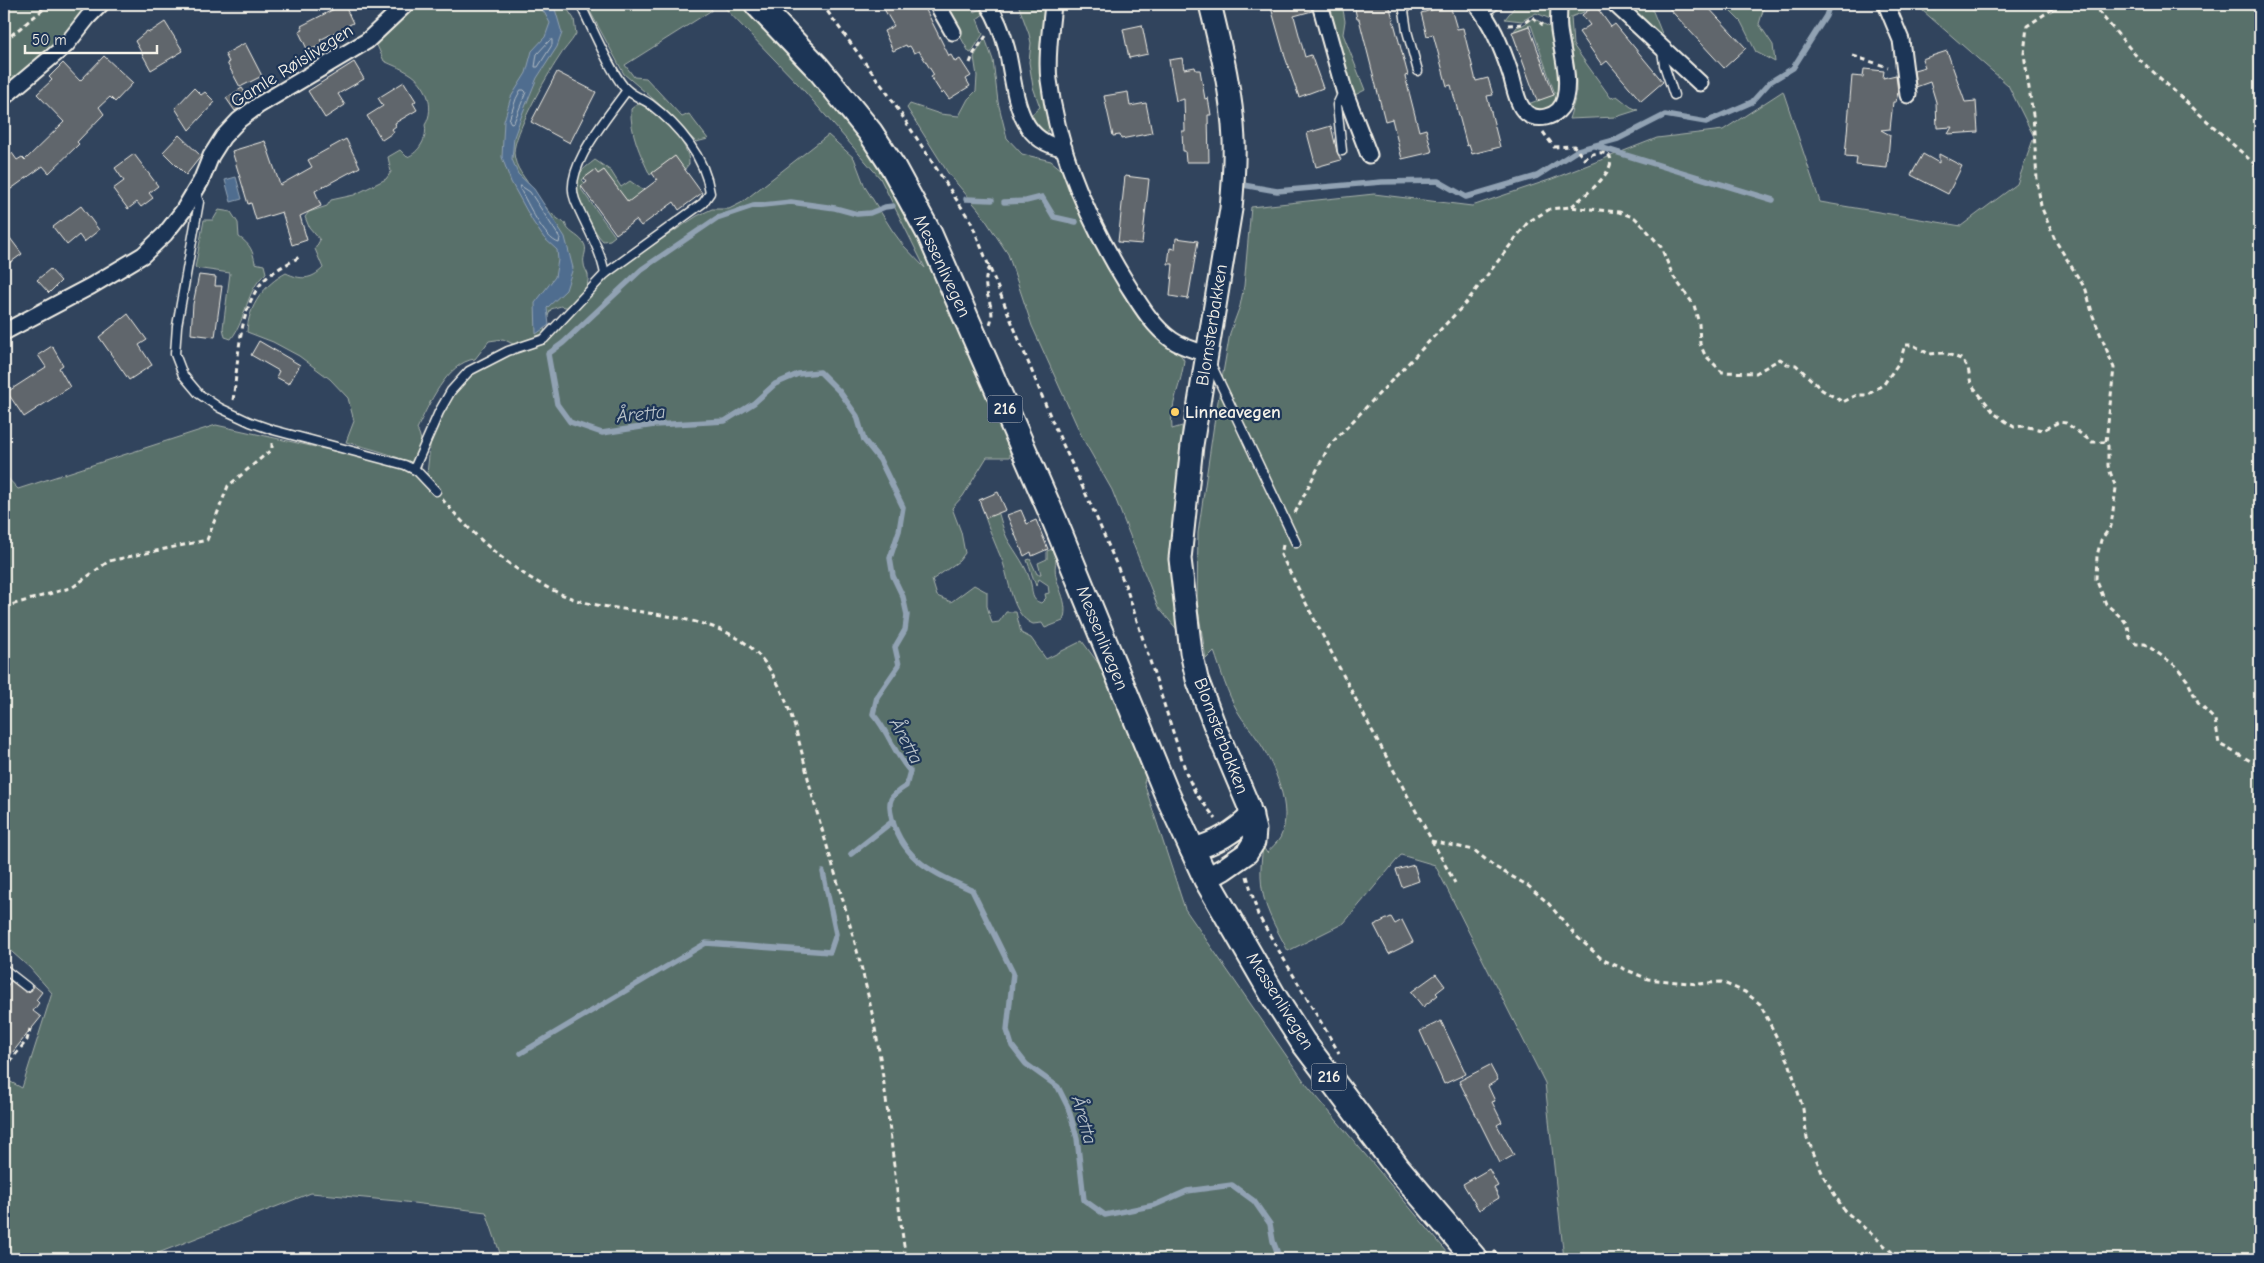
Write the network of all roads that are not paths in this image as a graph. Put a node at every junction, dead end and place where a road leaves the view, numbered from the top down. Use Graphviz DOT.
graph roads {
  1 [pos="101,4"];
  2 [pos="406,4"];
  3 [pos="580,4"];
  4 [pos="757,4"];
  5 [pos="937,4"];
  6 [pos="988,4"];
  7 [pos="1053,4"];
  8 [pos="1210,4"];
  9 [pos="1320,4"];
  10 [pos="1403,4"];
  11 [pos="1498,4"];
  12 [pos="1559,4"];
  13 [pos="1614,4"];
  14 [pos="1886,4"];
  15 [pos="1480,8"];
  16 [pos="953,32"];
  17 [pos="1662,49"];
  18 [pos="1418,71"];
  19 [pos="1700,83"];
  20 [pos="627,90"];
  21 [pos="1344,90"];
  22 [pos="1674,95"];
  23 [pos="1908,96"];
  24 [pos="4,98"];
  25 [pos="1064,148"];
  26 [pos="1342,151"];
  27 [pos="1369,155"];
  28 [pos="195,192"];
  29 [pos="605,274"];
  30 [pos="4,332"];
  31 [pos="1206,354"];
  32 [pos="414,469"];
  33 [pos="436,491"];
  34 [pos="1296,543"];
  35 [pos="1252,815"];
  36 [pos="1191,850"];
  37 [pos="1206,879"];
  38 [pos="4,969"];
  39 [pos="27,987"];
  40 [pos="1482,1252"];
  1 -- 24 [label="street"];
  2 -- 28 [label="street, Gamle Røislivegen"];
  3 -- 20 [label="lane"];
  4 -- 36 [label="main road, Messenlivegen / 216"];
  5 -- 16 [label="street"];
  6 -- 25 [label="street"];
  7 -- 25 [label="street"];
  8 -- 31 [label="street, Blomsterbakken"];
  9 -- 21 [label="street"];
  10 -- 18 [label="lane"];
  11 -- 15 [label="lane"];
  12 -- 15 [label="street"];
  13 -- 17 [label="street"];
  14 -- 23 [label="street"];
  17 -- 19 [label="street"];
  17 -- 22 [label="lane"];
  20 -- 29 [label="lane"];
  20 -- 29 [label="lane"];
  21 -- 26 [label="lane"];
  21 -- 27 [label="street"];
  25 -- 31 [label="street"];
  28 -- 30 [label="street, Gamle Røislivegen"];
  28 -- 32 [label="lane"];
  29 -- 32 [label="lane"];
  31 -- 34 [label="lane"];
  31 -- 35 [label="street, Blomsterbakken"];
  32 -- 33 [label="lane"];
  35 -- 36 [label="street, Blomsterbakken"];
  35 -- 37 [label="street, Blomsterbakken"];
  36 -- 37 [label="main road, Messenlivegen / 216"];
  37 -- 40 [label="main road, Messenlivegen / 216"];
  38 -- 39 [label="lane"];
}
